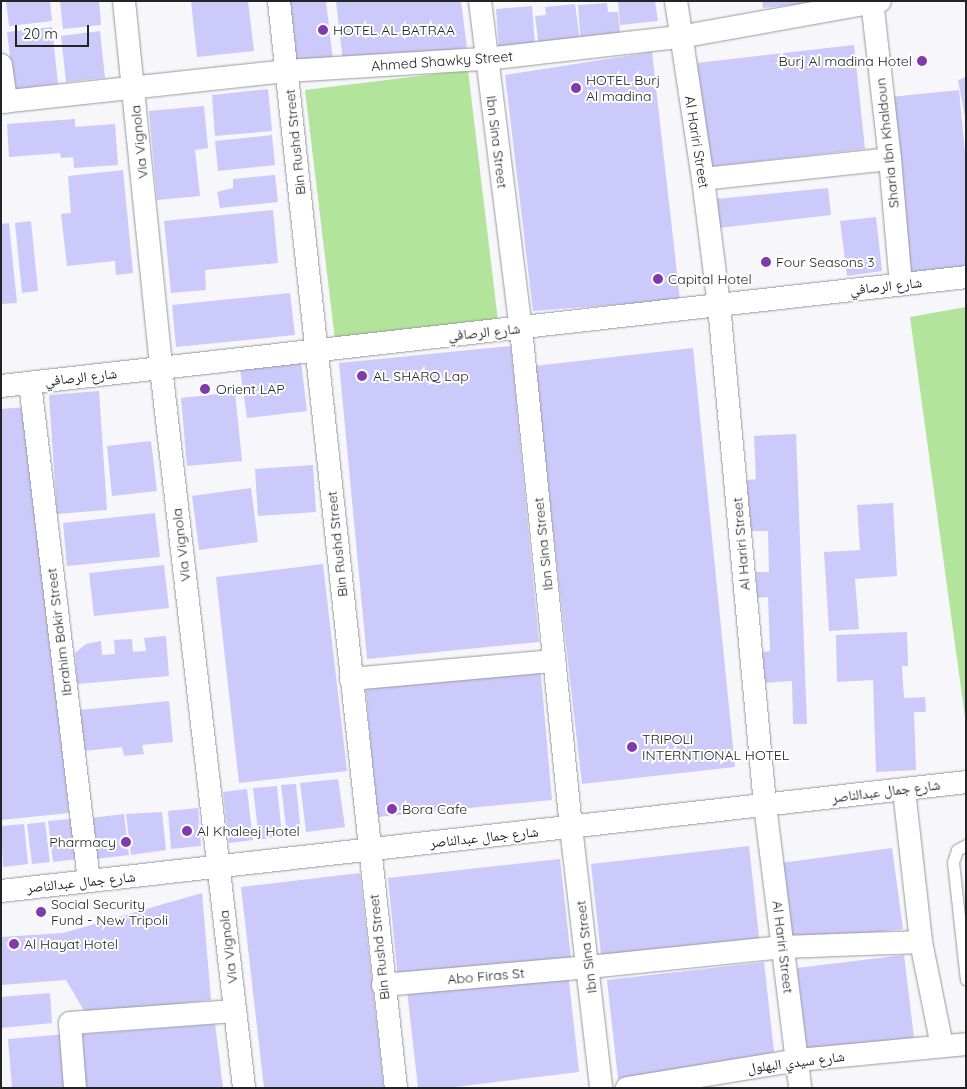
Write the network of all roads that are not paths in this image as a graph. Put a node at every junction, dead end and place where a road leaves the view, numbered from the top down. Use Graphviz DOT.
graph roads {
  1 [pos="124,1"];
  2 [pos="279,1"];
  3 [pos="480,1"];
  4 [pos="676,1"];
  5 [pos="875,2"];
  6 [pos="680,37"];
  7 [pos="486,59"];
  8 [pos="1,65"];
  9 [pos="287,71"];
  10 [pos="133,87"];
  11 [pos="3,102"];
  12 [pos="890,159"];
  13 [pos="703,179"];
  14 [pos="966,277"];
  15 [pos="901,285"];
  16 [pos="719,305"];
  17 [pos="521,328"];
  18 [pos="317,351"];
  19 [pos="161,368"];
  20 [pos="30,383"];
  21 [pos="1,386"];
  22 [pos="554,661"];
  23 [pos="351,679"];
  24 [pos="966,782"];
  25 [pos="904,790"];
  26 [pos="765,805"];
  27 [pos="571,827"];
  28 [pos="966,845"];
  29 [pos="368,850"];
  30 [pos="218,866"];
  31 [pos="89,881"];
  32 [pos="1,891"];
  33 [pos="921,942"];
  34 [pos="783,947"];
  35 [pos="589,968"];
  36 [pos="966,979"];
  37 [pos="383,985"];
  38 [pos="235,1011"];
  39 [pos="966,1044"];
  40 [pos="942,1046"];
  41 [pos="798,1060"];
  42 [pos="75,1088"];
  43 [pos="244,1088"];
  44 [pos="396,1088"];
  45 [pos="601,1088"];
  46 [pos="627,1088"];
  47 [pos="800,1088"];
  1 -- 10 [label="street, Via Vignola"];
  2 -- 9 [label="street, Bin Rushd Street"];
  3 -- 7 [label="street, Ibn Sina Street"];
  4 -- 6 [label="street, Al Hariri Street"];
  5 -- 6 [label="street, Ahmed Shawky Street"];
  5 -- 12 [label="street, Sharia Ibn Khaldoun"];
  6 -- 7 [label="street, Ahmed Shawky Street"];
  6 -- 13 [label="street, Al Hariri Street"];
  7 -- 9 [label="street, Ahmed Shawky Street"];
  7 -- 17 [label="street, Ibn Sina Street"];
  8 -- 11 [label="street"];
  9 -- 10 [label="street, Ahmed Shawky Street"];
  9 -- 18 [label="street, Bin Rushd Street"];
  10 -- 11 [label="street, Ahmed Shawky Street"];
  10 -- 19 [label="street, Via Vignola"];
  12 -- 13 [label="street"];
  12 -- 15 [label="street, Sharia Ibn Khaldoun"];
  13 -- 16 [label="street, Al Hariri Street"];
  14 -- 15 [label="street, شارع الرصافي"];
  15 -- 16 [label="street, شارع الرصافي"];
  16 -- 17 [label="street, شارع الرصافي"];
  16 -- 26 [label="street, Al Hariri Street"];
  17 -- 18 [label="street, شارع الرصافي"];
  17 -- 22 [label="street, Ibn Sina Street"];
  18 -- 19 [label="street, شارع الرصافي"];
  18 -- 23 [label="street, Bin Rushd Street"];
  19 -- 20 [label="street, شارع الرصافي"];
  19 -- 30 [label="street, Via Vignola"];
  20 -- 21 [label="street, شارع الرصافي"];
  20 -- 31 [label="street, Ibrahim Bakir Street"];
  22 -- 23 [label="street"];
  22 -- 27 [label="street, Ibn Sina Street"];
  23 -- 29 [label="street, Bin Rushd Street"];
  24 -- 25 [label="street, شارع جمال عبدالناصر"];
  25 -- 26 [label="street, شارع جمال عبدالناصر"];
  25 -- 33 [label="street"];
  26 -- 27 [label="street, شارع جمال عبدالناصر"];
  26 -- 34 [label="street, Al Hariri Street"];
  27 -- 29 [label="street, شارع جمال عبدالناصر"];
  27 -- 35 [label="street, Ibn Sina Street"];
  28 -- 36 [label="lane"];
  29 -- 30 [label="street, شارع جمال عبدالناصر"];
  29 -- 37 [label="street, Bin Rushd Street"];
  30 -- 31 [label="street, شارع جمال عبدالناصر"];
  30 -- 38 [label="street, Via Vignola"];
  31 -- 32 [label="street, شارع جمال عبدالناصر"];
  33 -- 34 [label="street, Abo Firas St"];
  33 -- 40 [label="street"];
  34 -- 35 [label="street, Abo Firas St"];
  34 -- 41 [label="street, Al Hariri Street"];
  35 -- 37 [label="street, Abo Firas St"];
  35 -- 45 [label="street, Ibn Sina Street"];
  37 -- 44 [label="street, Bin Rushd Street"];
  38 -- 42 [label="street"];
  38 -- 43 [label="street, Via Vignola"];
  39 -- 40 [label="street, شارع سيدي البهلول"];
  40 -- 41 [label="street, شارع سيدي البهلول"];
  41 -- 46 [label="street, شارع سيدي البهلول"];
  41 -- 47 [label="street, Al Hariri Street"];
}
